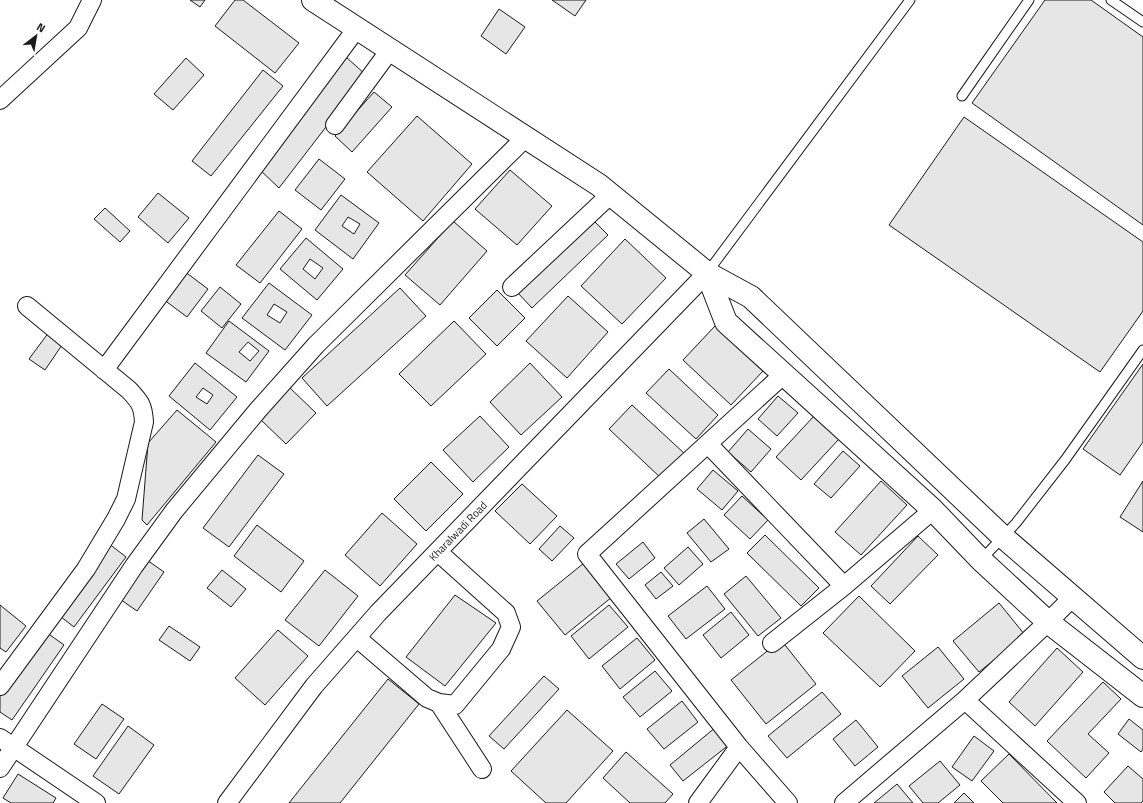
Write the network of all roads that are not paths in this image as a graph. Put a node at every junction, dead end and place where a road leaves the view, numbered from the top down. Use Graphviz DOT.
graph roads {
  1 [pos="92,0"];
  2 [pos="313,0"];
  3 [pos="910,0"];
  4 [pos="1030,0"];
  5 [pos="1111,0"];
  6 [pos="1143,22"];
  7 [pos="356,28"];
  8 [pos="390,50"];
  9 [pos="962,96"];
  10 [pos="0,100"];
  11 [pos="335,125"];
  12 [pos="525,138"];
  13 [pos="610,194"];
  14 [pos="707,273"];
  15 [pos="512,287"];
  16 [pos="27,306"];
  17 [pos="1143,350"];
  18 [pos="104,370"];
  19 [pos="784,374"];
  20 [pos="708,444"];
  21 [pos="933,510"];
  22 [pos="1003,537"];
  23 [pos="438,552"];
  24 [pos="981,560"];
  25 [pos="844,586"];
  26 [pos="1073,597"];
  27 [pos="1048,622"];
  28 [pos="357,638"];
  29 [pos="772,644"];
  30 [pos="1143,658"];
  31 [pos="0,686"];
  32 [pos="1143,696"];
  33 [pos="965,700"];
  34 [pos="439,703"];
  35 [pos="7,743"];
  36 [pos="739,747"];
  37 [pos="0,768"];
  38 [pos="482,769"];
  39 [pos="77,798"];
  40 [pos="96,803"];
  41 [pos="227,803"];
  42 [pos="698,803"];
  43 [pos="788,803"];
  44 [pos="844,803"];
  45 [pos="1077,803"];
  1 -- 10 [label="street"];
  2 -- 7 [label="street"];
  3 -- 14 [label="lane"];
  4 -- 9 [label="lane"];
  5 -- 6 [label="lane"];
  7 -- 8 [label="street"];
  7 -- 18 [label="street"];
  8 -- 11 [label="street"];
  8 -- 12 [label="street"];
  12 -- 13 [label="street"];
  12 -- 35 [label="street"];
  13 -- 14 [label="street"];
  13 -- 15 [label="street"];
  14 -- 19 [label="street"];
  14 -- 22 [label="street"];
  14 -- 23 [label="street, Kharalwadi Road"];
  16 -- 18 [label="street"];
  17 -- 22 [label="lane"];
  18 -- 31 [label="street"];
  19 -- 20 [label="street"];
  19 -- 21 [label="street"];
  20 -- 25 [label="street"];
  20 -- 36 [label="street"];
  21 -- 24 [label="street"];
  21 -- 25 [label="street"];
  22 -- 24 [label="lane"];
  22 -- 26 [label="street"];
  23 -- 28 [label="street, Kharalwadi Road"];
  23 -- 34 [label="street"];
  24 -- 27 [label="street"];
  25 -- 29 [label="street"];
  26 -- 27 [label="street"];
  26 -- 30 [label="street"];
  27 -- 32 [label="street"];
  27 -- 33 [label="street"];
  28 -- 34 [label="street"];
  28 -- 41 [label="street, Kharalwadi Road"];
  33 -- 44 [label="street"];
  33 -- 45 [label="street"];
  34 -- 38 [label="street"];
  35 -- 37 [label="street"];
  35 -- 39 [label="street"];
  36 -- 42 [label="street"];
  36 -- 43 [label="street"];
  39 -- 40 [label="street"];
}
